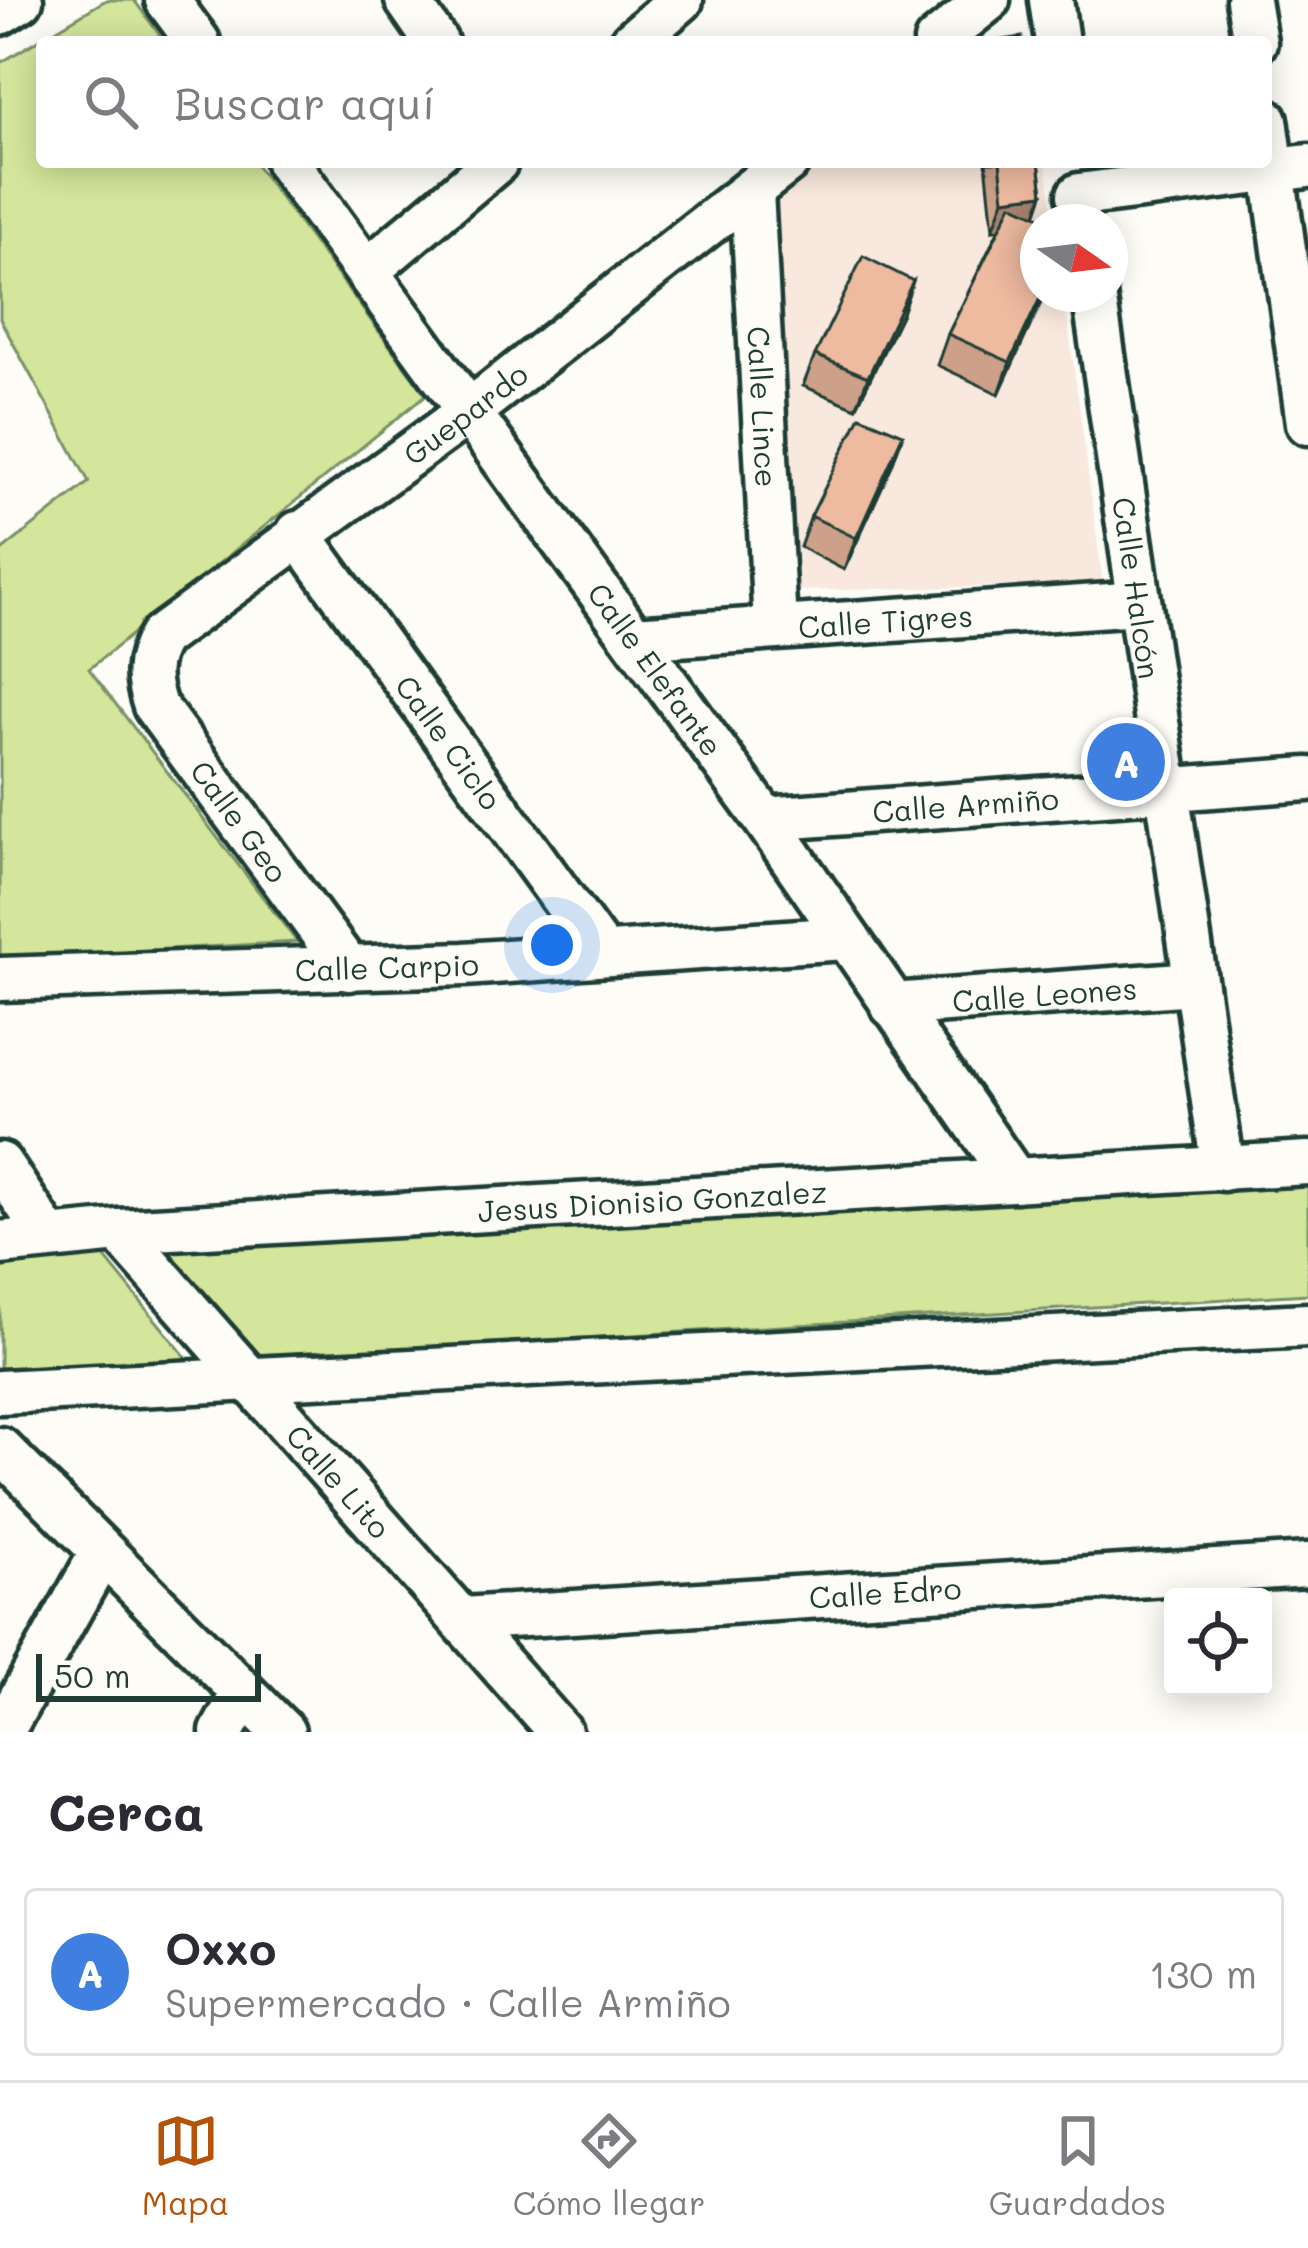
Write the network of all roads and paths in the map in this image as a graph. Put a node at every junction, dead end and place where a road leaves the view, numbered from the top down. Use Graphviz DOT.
graph roads {
  1 [pos="21,0"];
  2 [pos="167,0"];
  3 [pos="407,0"];
  4 [pos="988,0"];
  5 [pos="1051,0"];
  6 [pos="1249,0"];
  7 [pos="0,13"];
  8 [pos="194,36"];
  9 [pos="432,36"];
  10 [pos="943,36"];
  11 [pos="1056,36"];
  12 [pos="1254,36"];
  13 [pos="1272,132"];
  14 [pos="291,168"];
  15 [pos="489,168"];
  16 [pos="781,168"];
  17 [pos="1291,169"];
  18 [pos="752,191"];
  19 [pos="1079,193"];
  20 [pos="367,271"];
  21 [pos="1097,312"];
  22 [pos="466,412"];
  23 [pos="1308,423"];
  24 [pos="298,532"];
  25 [pos="1139,603"];
  26 [pos="775,625"];
  27 [pos="634,638"];
  28 [pos="147,667"];
  29 [pos="1308,779"];
  30 [pos="1168,788"];
  31 [pos="765,819"];
  32 [pos="845,938"];
  33 [pos="602,953"];
  34 [pos="349,969"];
  35 [pos="0,979"];
  36 [pos="1195,983"];
  37 [pos="892,1005"];
  38 [pos="1308,1163"];
  39 [pos="0,1164"];
  40 [pos="1223,1169"];
  41 [pos="1015,1180"];
  42 [pos="119,1231"];
  43 [pos="48,1236"];
  44 [pos="0,1243"];
  45 [pos="1308,1325"];
  46 [pos="247,1381"];
  47 [pos="0,1392"];
  48 [pos="0,1449"];
  49 [pos="102,1552"];
  50 [pos="1308,1565"];
  51 [pos="463,1618"];
  52 [pos="243,1693"];
  53 [pos="2,1732"];
  54 [pos="222,1732"];
  55 [pos="283,1732"];
  56 [pos="560,1732"];
  1 -- 7 [label="street"];
  2 -- 8 [label="street"];
  3 -- 9 [label="street"];
  4 -- 10 [label="street"];
  5 -- 11 [label="street"];
  6 -- 12 [label="street"];
  13 -- 17 [label="street"];
  14 -- 20 [label="street, Calle Elefante"];
  15 -- 20 [label="street"];
  16 -- 18 [label="street, Guepardo"];
  17 -- 19 [label="street"];
  17 -- 23 [label="street"];
  18 -- 22 [label="street, Guepardo"];
  18 -- 26 [label="street, Calle Lince"];
  20 -- 22 [label="street, Calle Elefante"];
  21 -- 25 [label="street, Calle Halcón"];
  22 -- 24 [label="street, Guepardo"];
  22 -- 27 [label="street, Calle Elefante"];
  24 -- 28 [label="street, Guepardo"];
  24 -- 33 [label="street, Calle Ciclo"];
  25 -- 26 [label="street, Calle Tigres"];
  25 -- 30 [label="street, Calle Halcón"];
  26 -- 27 [label="street, Calle Tigres"];
  27 -- 31 [label="street, Calle Elefante"];
  28 -- 34 [label="street, Calle Geo"];
  29 -- 30 [label="street, Calle Armiño"];
  30 -- 31 [label="street, Calle Armiño"];
  30 -- 36 [label="street, Calle Halcón"];
  31 -- 32 [label="street, Calle Elefante"];
  32 -- 33 [label="street, Calle Carpio"];
  32 -- 37 [label="street, Calle Elefante"];
  33 -- 34 [label="street, Calle Carpio"];
  34 -- 35 [label="street, Calle Carpio"];
  36 -- 37 [label="street, Calle Leones"];
  36 -- 40 [label="street, Calle Halcón"];
  37 -- 41 [label="street, Calle Elefante"];
  38 -- 40 [label="street, Jesus Dionisio Gonzalez"];
  39 -- 43 [label="street"];
  40 -- 41 [label="street, Jesus Dionisio Gonzalez"];
  41 -- 42 [label="street, Jesus Dionisio Gonzalez"];
  42 -- 43 [label="street, Jesus Dionisio Gonzalez"];
  42 -- 46 [label="street, Calle Lito"];
  43 -- 44 [label="street, Jesus Dionisio Gonzalez"];
  45 -- 46 [label="street"];
  46 -- 47 [label="street"];
  46 -- 51 [label="street, Calle Lito"];
  48 -- 49 [label="street"];
  49 -- 52 [label="street"];
  49 -- 53 [label="street"];
  50 -- 51 [label="street, Calle Edro"];
  51 -- 56 [label="street, Calle Lito"];
  52 -- 54 [label="street"];
  52 -- 55 [label="street"];
}
